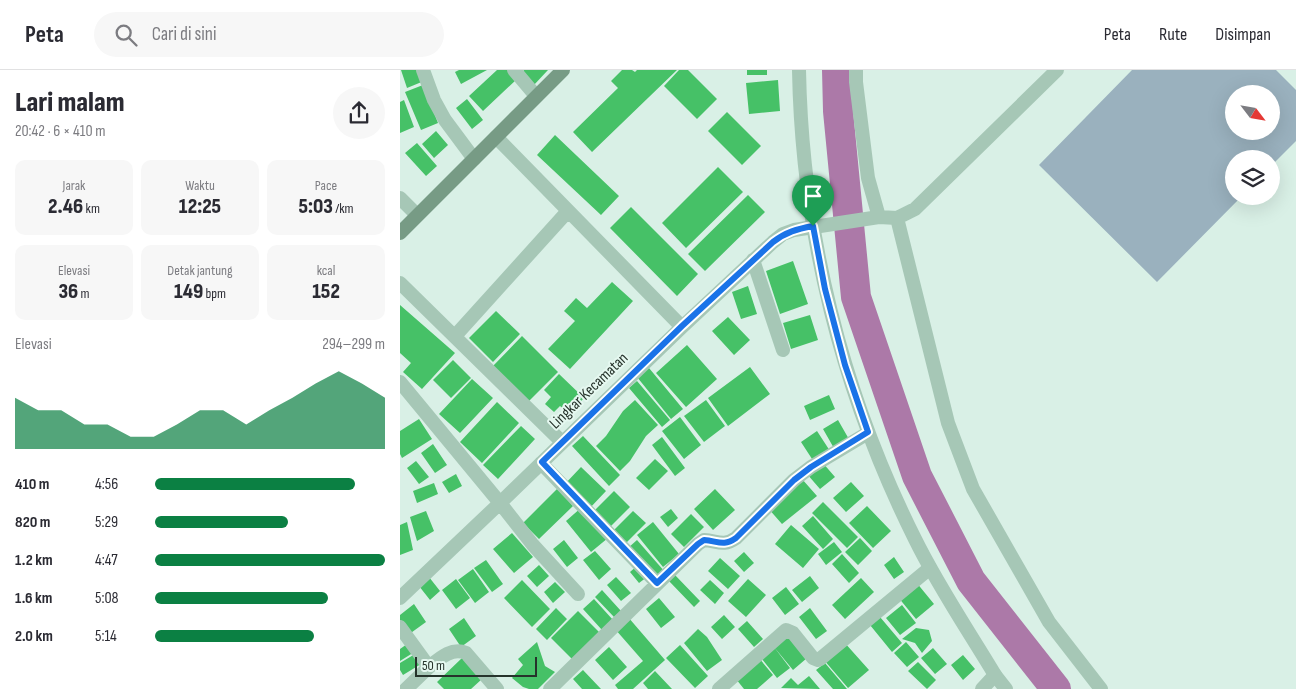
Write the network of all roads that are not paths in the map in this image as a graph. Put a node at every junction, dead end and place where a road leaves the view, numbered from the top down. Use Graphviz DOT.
graph roads {
  1 [pos="423,70"];
  2 [pos="514,70"];
  3 [pos="563,70"];
  4 [pos="799,70"];
  5 [pos="856,70"];
  6 [pos="1057,70"];
  7 [pos="536,96"];
  8 [pos="496,137"];
  9 [pos="474,159"];
  10 [pos="400,198"];
  11 [pos="568,211"];
  12 [pos="418,215"];
  13 [pos="879,216"];
  14 [pos="898,218"];
  15 [pos="813,226"];
  16 [pos="400,232"];
  17 [pos="753,260"];
  18 [pos="400,283"];
  19 [pos="682,326"];
  20 [pos="455,336"];
  21 [pos="783,350"];
  22 [pos="400,382"];
  23 [pos="868,432"];
  24 [pos="562,442"];
  25 [pos="542,462"];
  26 [pos="500,503"];
  27 [pos="930,568"];
  28 [pos="657,583"];
  29 [pos="578,594"];
  30 [pos="400,598"];
  31 [pos="400,627"];
  32 [pos="429,668"];
  33 [pos="995,675"];
  34 [pos="406,689"];
  35 [pos="497,689"];
  36 [pos="550,689"];
  37 [pos="719,689"];
  38 [pos="982,689"];
  39 [pos="1006,689"];
  40 [pos="1101,689"];
  1 -- 9 [label="street"];
  2 -- 7 [label="street"];
  3 -- 7 [label="main road"];
  4 -- 15 [label="street"];
  5 -- 13 [label="street"];
  6 -- 14 [label="street"];
  7 -- 8 [label="main road"];
  8 -- 9 [label="main road"];
  8 -- 11 [label="street"];
  9 -- 12 [label="main road"];
  10 -- 12 [label="street"];
  11 -- 19 [label="street"];
  11 -- 20 [label="street"];
  12 -- 16 [label="main road"];
  13 -- 14 [label="street, Lingkar Kecamatan"];
  13 -- 15 [label="street, Lingkar Kecamatan"];
  14 -- 40 [label="street"];
  15 -- 17 [label="street, Lingkar Kecamatan"];
  15 -- 23 [label="street"];
  17 -- 19 [label="street, Lingkar Kecamatan"];
  17 -- 21 [label="street"];
  18 -- 20 [label="street"];
  19 -- 24 [label="street, Lingkar Kecamatan"];
  20 -- 24 [label="street"];
  22 -- 26 [label="street"];
  23 -- 27 [label="street"];
  23 -- 28 [label="street"];
  24 -- 25 [label="street, Lingkar Kecamatan"];
  25 -- 26 [label="street, Lingkar Kecamatan"];
  25 -- 28 [label="street"];
  26 -- 29 [label="street"];
  26 -- 30 [label="street, Lingkar Kecamatan"];
  27 -- 33 [label="street"];
  27 -- 37 [label="street"];
  28 -- 36 [label="street"];
  31 -- 32 [label="street"];
  32 -- 34 [label="street"];
  32 -- 35 [label="street"];
  33 -- 38 [label="street"];
  33 -- 39 [label="street"];
}
